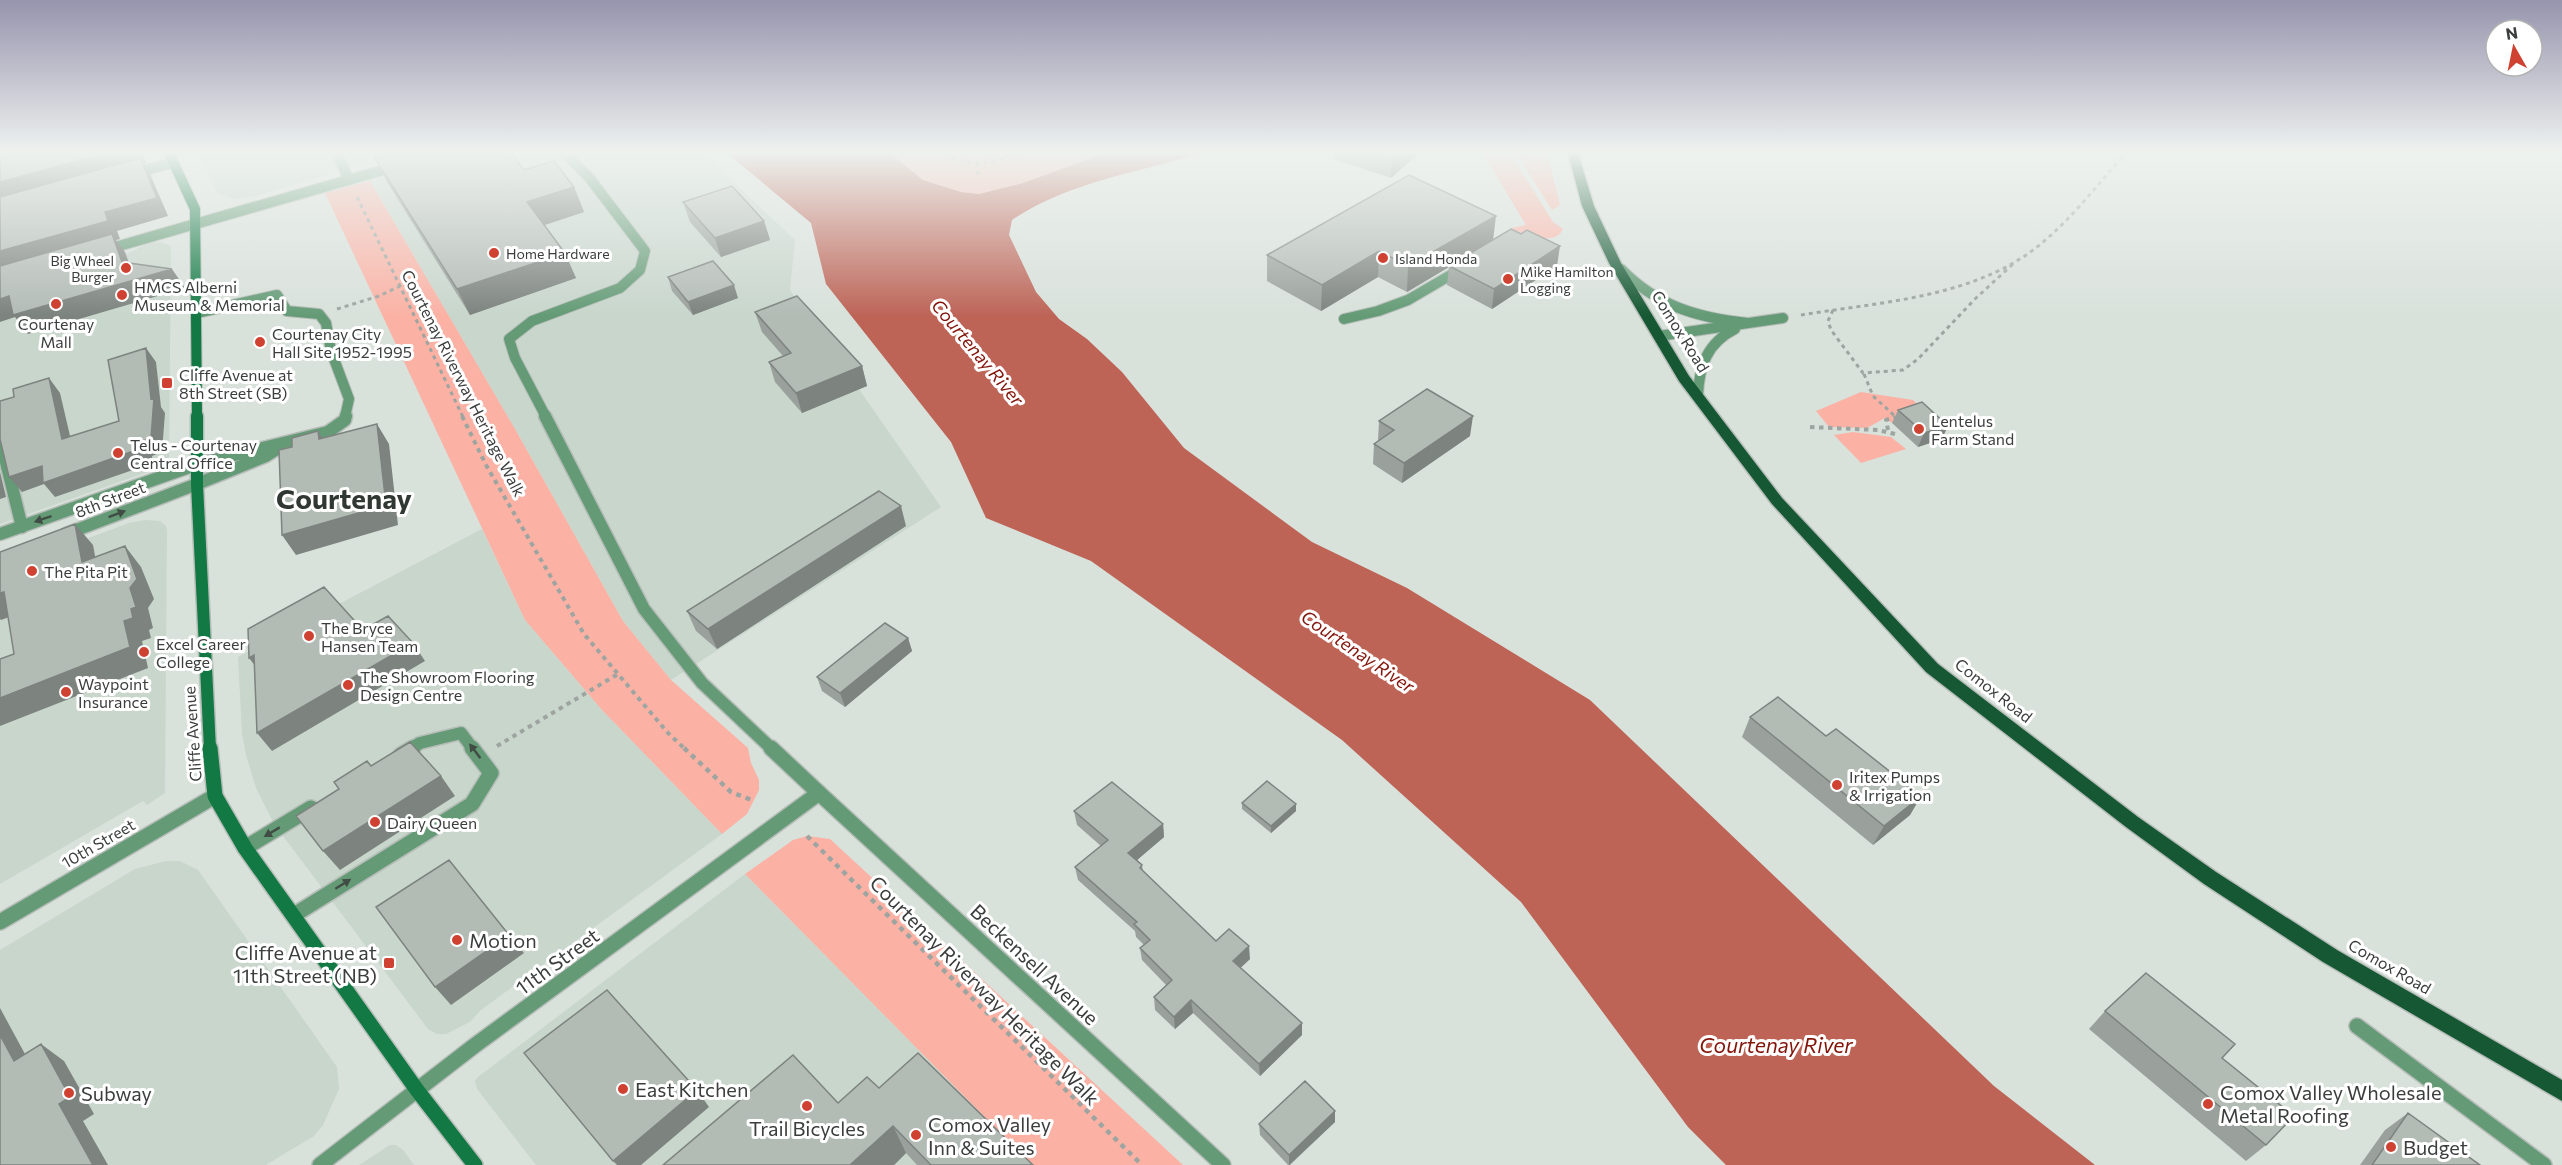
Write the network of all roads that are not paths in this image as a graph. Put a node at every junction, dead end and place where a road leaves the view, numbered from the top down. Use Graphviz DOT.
graph roads {
  1 [pos="194,207"];
  2 [pos="252,207"];
  3 [pos="612,207"];
  4 [pos="1589,207"];
  5 [pos="196,223"];
  6 [pos="100,252"];
  7 [pos="1616,263"];
  8 [pos="1466,266"];
  9 [pos="197,313"];
  10 [pos="1783,318"];
  11 [pos="1344,319"];
  12 [pos="1748,323"];
  13 [pos="1659,336"];
  14 [pos="1698,396"];
  15 [pos="0,443"];
  16 [pos="284,445"];
  17 [pos="198,465"];
  18 [pos="197,484"];
  19 [pos="22,526"];
  20 [pos="0,534"];
  21 [pos="58,537"];
  22 [pos="390,761"];
  23 [pos="819,793"];
  24 [pos="215,795"];
  25 [pos="321,802"];
  26 [pos="245,848"];
  27 [pos="294,915"];
  28 [pos="0,922"];
  29 [pos="2357,1026"];
  30 [pos="417,1090"];
  31 [pos="2562,1091"];
  32 [pos="320,1165"];
  33 [pos="474,1165"];
  34 [pos="1223,1165"];
  35 [pos="2544,1165"];
  1 -- 5 [label="main road, Cliffe Avenue"];
  2 -- 5 [label="street"];
  3 -- 23 [label="street, Beckensell Avenue"];
  4 -- 7 [label="main road, Comox Road"];
  5 -- 6 [label="street"];
  5 -- 9 [label="main road, Cliffe Avenue"];
  7 -- 12 [label="street"];
  7 -- 13 [label="main road, Comox Road"];
  8 -- 11 [label="street"];
  9 -- 16 [label="street"];
  9 -- 17 [label="main road, Cliffe Avenue"];
  10 -- 12 [label="street"];
  12 -- 13 [label="street"];
  12 -- 14 [label="street"];
  13 -- 14 [label="main road, Comox Road"];
  14 -- 31 [label="main road, Comox Road"];
  15 -- 19 [label="street"];
  16 -- 17 [label="street, 8th Street"];
  16 -- 18 [label="street, 8th Street"];
  17 -- 18 [label="main road, Cliffe Avenue"];
  17 -- 19 [label="street, 8th Street, one-way"];
  21 -- 18 [label="street, 8th Street, one-way"];
  18 -- 24 [label="main road, Cliffe Avenue"];
  19 -- 20 [label="street, 8th Street"];
  27 -- 22 [label="street, one-way"];
  23 -- 30 [label="street, 11th Street"];
  23 -- 34 [label="street, Beckensell Avenue"];
  24 -- 26 [label="main road, Cliffe Avenue"];
  24 -- 28 [label="street, 10th Street"];
  25 -- 26 [label="street, one-way"];
  26 -- 27 [label="main road, Cliffe Avenue"];
  27 -- 30 [label="main road, Cliffe Avenue"];
  29 -- 35 [label="street"];
  30 -- 32 [label="street, 11th Street"];
  30 -- 33 [label="main road, Cliffe Avenue"];
}
